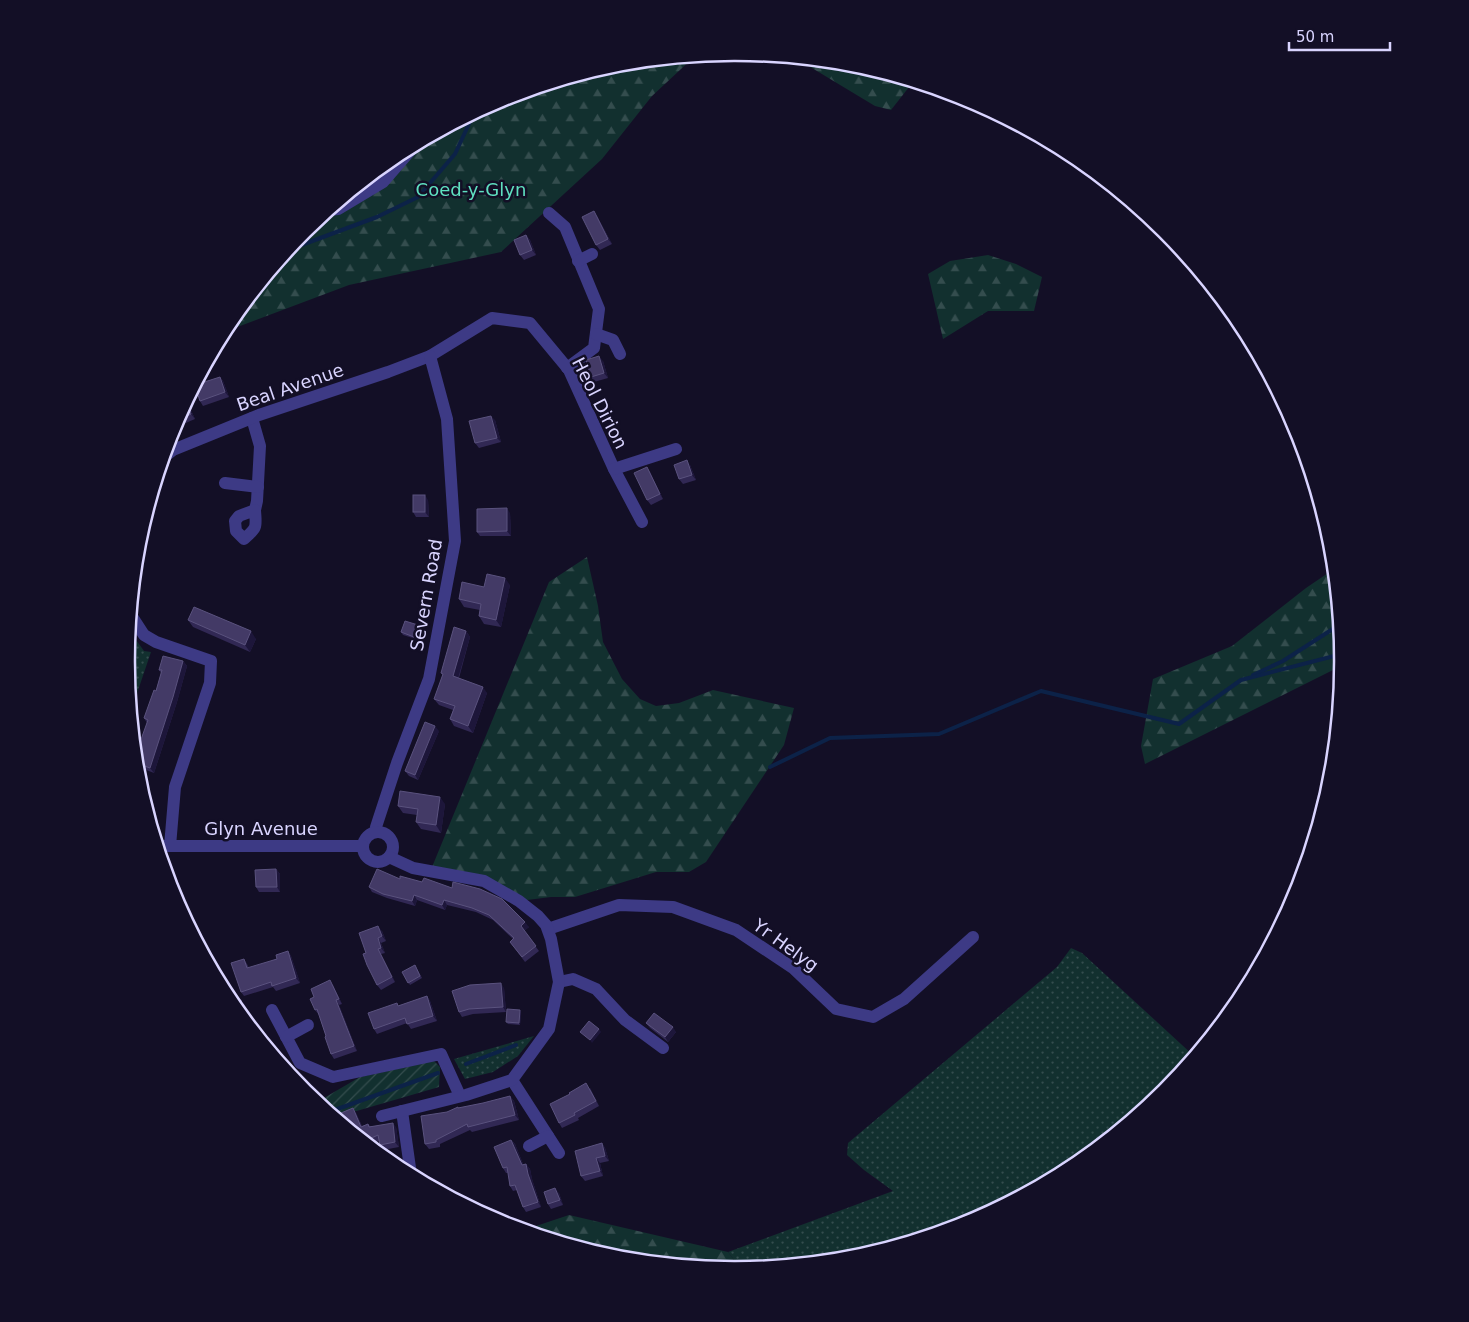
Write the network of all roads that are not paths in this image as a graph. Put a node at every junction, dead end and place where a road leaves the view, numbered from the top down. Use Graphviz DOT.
graph roads {
  1 [pos="399,163"];
  2 [pos="346,204"];
  3 [pos="549,213"];
  4 [pos="592,254"];
  5 [pos="578,261"];
  6 [pos="596,334"];
  7 [pos="620,354"];
  8 [pos="430,356"];
  9 [pos="566,368"];
  10 [pos="252,418"];
  11 [pos="676,449"];
  12 [pos="173,450"];
  13 [pos="614,469"];
  14 [pos="225,483"];
  15 [pos="258,487"];
  16 [pos="255,510"];
  17 [pos="642,522"];
  18 [pos="136,624"];
  19 [pos="378,832"];
  20 [pos="164,846"];
  21 [pos="364,846"];
  22 [pos="389,857"];
  23 [pos="548,930"];
  24 [pos="973,937"];
  25 [pos="558,982"];
  26 [pos="272,1010"];
  27 [pos="308,1025"];
  28 [pos="286,1037"];
  29 [pos="663,1048"];
  30 [pos="512,1080"];
  31 [pos="460,1096"];
  32 [pos="402,1111"];
  33 [pos="382,1116"];
  34 [pos="548,1136"];
  35 [pos="529,1146"];
  36 [pos="559,1153"];
  37 [pos="410,1165"];
  1 -- 2 [label="street"];
  3 -- 5 [label="street"];
  4 -- 5 [label="street"];
  5 -- 6 [label="street"];
  6 -- 7 [label="street"];
  6 -- 9 [label="street"];
  8 -- 9 [label="street, Heol Dirion"];
  8 -- 10 [label="street, Beal Avenue"];
  8 -- 19 [label="street, Severn Road"];
  9 -- 13 [label="street, Heol Dirion"];
  10 -- 12 [label="street, Beal Avenue"];
  10 -- 15 [label="street"];
  11 -- 13 [label="street, Heol Dirion"];
  13 -- 17 [label="street, Heol Dirion"];
  14 -- 15 [label="street"];
  15 -- 16 [label="street"];
  18 -- 20 [label="street"];
  19 -- 21 [label="street"];
  19 -- 22 [label="street"];
  20 -- 21 [label="street, Glyn Avenue"];
  21 -- 22 [label="street"];
  22 -- 23 [label="street"];
  23 -- 24 [label="street, Yr Helyg"];
  23 -- 25 [label="street"];
  25 -- 29 [label="street"];
  25 -- 30 [label="street"];
  26 -- 28 [label="street"];
  27 -- 28 [label="street"];
  28 -- 31 [label="street"];
  30 -- 31 [label="street"];
  30 -- 34 [label="street"];
  31 -- 32 [label="street"];
  32 -- 33 [label="street"];
  32 -- 37 [label="street"];
  34 -- 35 [label="street"];
  34 -- 36 [label="street"];
}
